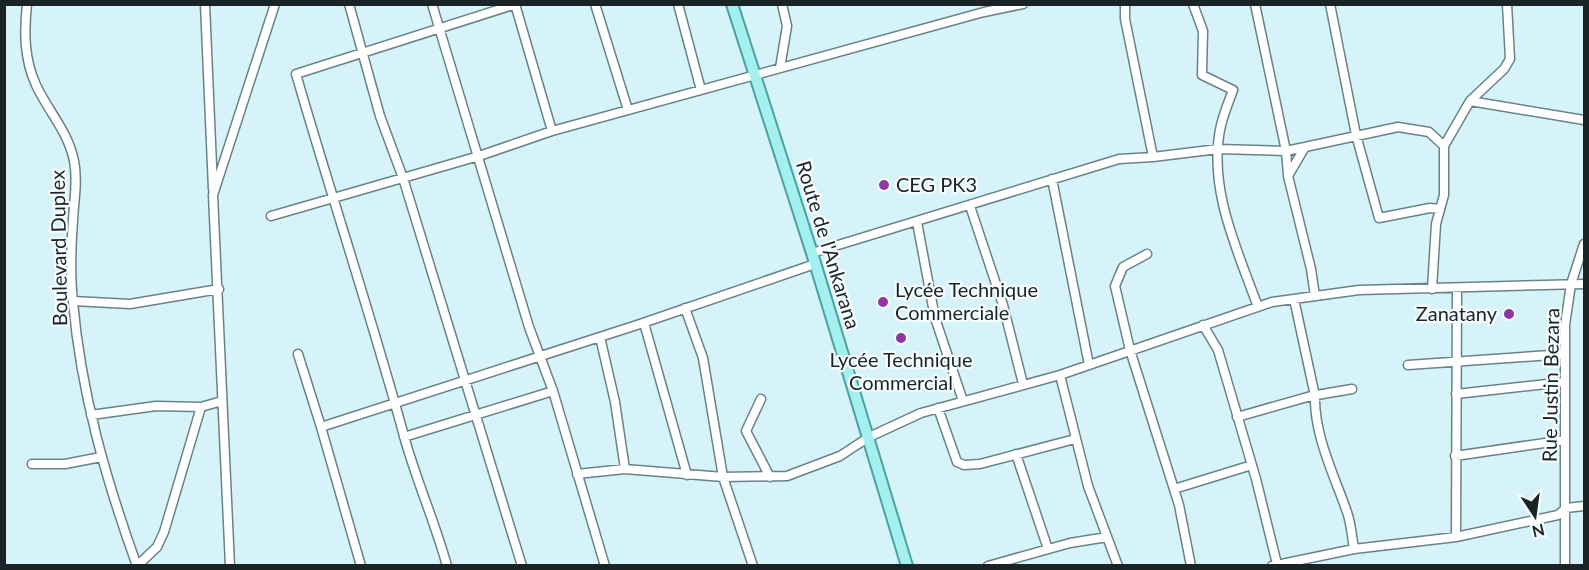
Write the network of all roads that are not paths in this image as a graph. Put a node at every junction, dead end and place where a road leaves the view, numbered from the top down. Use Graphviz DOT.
graph roads {
  1 [pos="27,4"];
  2 [pos="205,4"];
  3 [pos="275,4"];
  4 [pos="349,4"];
  5 [pos="432,4"];
  6 [pos="595,4"];
  7 [pos="678,4"];
  8 [pos="732,4"];
  9 [pos="782,4"];
  10 [pos="1023,4"];
  11 [pos="1125,4"];
  12 [pos="1193,4"];
  13 [pos="1255,4"];
  14 [pos="1330,4"];
  15 [pos="1506,4"];
  16 [pos="515,5"];
  17 [pos="439,28"];
  18 [pos="363,52"];
  19 [pos="780,68"];
  20 [pos="754,75"];
  21 [pos="701,90"];
  22 [pos="1470,101"];
  23 [pos="628,110"];
  24 [pos="1584,120"];
  25 [pos="552,131"];
  26 [pos="1356,135"];
  27 [pos="1444,146"];
  28 [pos="1305,147"];
  29 [pos="1218,149"];
  30 [pos="1286,152"];
  31 [pos="479,156"];
  32 [pos="1153,158"];
  33 [pos="1288,176"];
  34 [pos="403,178"];
  35 [pos="1052,179"];
  36 [pos="213,195"];
  37 [pos="332,200"];
  38 [pos="970,206"];
  39 [pos="1440,210"];
  40 [pos="271,216"];
  41 [pos="917,222"];
  42 [pos="1584,244"];
  43 [pos="1147,254"];
  44 [pos="814,258"];
  45 [pos="1571,284"];
  46 [pos="1584,284"];
  47 [pos="219,289"];
  48 [pos="1432,289"];
  49 [pos="1457,289"];
  50 [pos="1315,296"];
  51 [pos="1294,299"];
  52 [pos="73,301"];
  53 [pos="1258,306"];
  54 [pos="685,308"];
  55 [pos="644,323"];
  56 [pos="1203,325"];
  57 [pos="600,337"];
  58 [pos="1130,350"];
  59 [pos="298,354"];
  60 [pos="1565,354"];
  61 [pos="540,356"];
  62 [pos="1456,362"];
  63 [pos="1089,365"];
  64 [pos="1408,365"];
  65 [pos="1060,375"];
  66 [pos="465,380"];
  67 [pos="1565,382"];
  68 [pos="1023,384"];
  69 [pos="1352,389"];
  70 [pos="553,391"];
  71 [pos="1456,394"];
  72 [pos="1315,396"];
  73 [pos="760,399"];
  74 [pos="222,401"];
  75 [pos="963,401"];
  76 [pos="396,403"];
  77 [pos="201,407"];
  78 [pos="938,408"];
  79 [pos="91,415"];
  80 [pos="477,415"];
  81 [pos="1238,417"];
  82 [pos="321,427"];
  83 [pos="404,437"];
  84 [pos="869,437"];
  85 [pos="1076,439"];
  86 [pos="1565,440"];
  87 [pos="1016,454"];
  88 [pos="1455,456"];
  89 [pos="100,457"];
  90 [pos="32,464"];
  91 [pos="1252,465"];
  92 [pos="625,470"];
  93 [pos="577,474"];
  94 [pos="687,475"];
  95 [pos="723,477"];
  96 [pos="770,477"];
  97 [pos="1174,489"];
  98 [pos="1584,506"];
  99 [pos="1566,507"];
  100 [pos="1107,537"];
  101 [pos="1456,537"];
  102 [pos="1048,549"];
  103 [pos="1354,549"];
  104 [pos="137,565"];
  105 [pos="1274,565"];
  106 [pos="230,566"];
  107 [pos="361,566"];
  108 [pos="447,566"];
  109 [pos="522,566"];
  110 [pos="605,566"];
  111 [pos="753,566"];
  112 [pos="906,566"];
  113 [pos="988,566"];
  114 [pos="1118,566"];
  115 [pos="1191,566"];
  116 [pos="1565,566"];
  1 -- 52 [label="street, Boulevard Duplex"];
  2 -- 36 [label="street"];
  3 -- 36 [label="street"];
  4 -- 18 [label="street"];
  5 -- 17 [label="street"];
  6 -- 23 [label="street"];
  7 -- 21 [label="street"];
  8 -- 20 [label="main road, Route de l'Ankarana"];
  9 -- 19 [label="street"];
  10 -- 19 [label="street"];
  11 -- 32 [label="street"];
  12 -- 29 [label="street"];
  13 -- 30 [label="street"];
  14 -- 26 [label="street"];
  15 -- 22 [label="street"];
  16 -- 17 [label="street"];
  16 -- 25 [label="street"];
  17 -- 18 [label="street"];
  17 -- 31 [label="street"];
  18 -- 34 [label="street"];
  18 -- 37 [label="street"];
  19 -- 20 [label="street"];
  20 -- 21 [label="street"];
  20 -- 44 [label="main road, Route de l'Ankarana"];
  21 -- 23 [label="street"];
  22 -- 24 [label="street"];
  22 -- 27 [label="street"];
  23 -- 25 [label="street"];
  25 -- 31 [label="street"];
  26 -- 27 [label="street"];
  26 -- 28 [label="street"];
  26 -- 39 [label="street"];
  27 -- 39 [label="street"];
  28 -- 30 [label="street"];
  28 -- 33 [label="street"];
  29 -- 30 [label="street"];
  29 -- 32 [label="street"];
  29 -- 53 [label="street"];
  30 -- 33 [label="street"];
  31 -- 34 [label="street"];
  31 -- 61 [label="street"];
  32 -- 35 [label="street"];
  33 -- 50 [label="street"];
  34 -- 37 [label="street"];
  34 -- 66 [label="street"];
  35 -- 38 [label="street"];
  35 -- 63 [label="street"];
  36 -- 47 [label="street"];
  37 -- 40 [label="street"];
  37 -- 76 [label="street"];
  38 -- 41 [label="street"];
  38 -- 68 [label="street"];
  39 -- 48 [label="street"];
  41 -- 44 [label="street"];
  41 -- 75 [label="street"];
  42 -- 45 [label="street, Rue Justin Bezara"];
  43 -- 58 [label="street"];
  44 -- 54 [label="street"];
  44 -- 84 [label="main road, Route de l'Ankarana"];
  45 -- 46 [label="street"];
  45 -- 49 [label="street"];
  45 -- 60 [label="street, Rue Justin Bezara"];
  47 -- 52 [label="street"];
  47 -- 74 [label="street"];
  48 -- 49 [label="street"];
  48 -- 50 [label="street"];
  49 -- 62 [label="street"];
  50 -- 51 [label="street"];
  51 -- 53 [label="street"];
  51 -- 72 [label="street"];
  52 -- 79 [label="street, Boulevard Duplex"];
  53 -- 56 [label="street"];
  54 -- 55 [label="street"];
  54 -- 95 [label="street"];
  55 -- 57 [label="street"];
  55 -- 94 [label="street"];
  56 -- 58 [label="street"];
  56 -- 81 [label="street"];
  57 -- 61 [label="street"];
  57 -- 92 [label="street"];
  58 -- 63 [label="street"];
  58 -- 97 [label="street"];
  59 -- 82 [label="street"];
  60 -- 62 [label="street"];
  60 -- 67 [label="street, Rue Justin Bezara"];
  61 -- 66 [label="street"];
  61 -- 70 [label="street"];
  62 -- 64 [label="street"];
  62 -- 71 [label="street"];
  63 -- 65 [label="street"];
  65 -- 68 [label="street"];
  65 -- 85 [label="street"];
  66 -- 76 [label="street"];
  66 -- 80 [label="street"];
  67 -- 71 [label="street"];
  67 -- 86 [label="street, Rue Justin Bezara"];
  68 -- 75 [label="street"];
  69 -- 72 [label="street"];
  70 -- 80 [label="street"];
  70 -- 93 [label="street"];
  71 -- 88 [label="street"];
  72 -- 81 [label="street"];
  72 -- 103 [label="street"];
  73 -- 96 [label="street"];
  74 -- 77 [label="street"];
  74 -- 106 [label="street"];
  75 -- 78 [label="street"];
  76 -- 82 [label="street"];
  76 -- 83 [label="street"];
  77 -- 79 [label="street"];
  77 -- 104 [label="street"];
  78 -- 84 [label="street"];
  78 -- 87 [label="street"];
  79 -- 89 [label="street, Boulevard Duplex"];
  80 -- 83 [label="street"];
  80 -- 109 [label="street"];
  81 -- 91 [label="street"];
  82 -- 107 [label="street"];
  83 -- 108 [label="street"];
  84 -- 96 [label="street"];
  84 -- 112 [label="main road, Route de l'Ankarana"];
  85 -- 87 [label="street"];
  85 -- 100 [label="street"];
  86 -- 88 [label="street"];
  86 -- 99 [label="street, Rue Justin Bezara"];
  87 -- 102 [label="street"];
  88 -- 101 [label="street"];
  89 -- 90 [label="street"];
  89 -- 104 [label="street, Boulevard Duplex"];
  91 -- 97 [label="street"];
  91 -- 105 [label="street"];
  92 -- 93 [label="street"];
  92 -- 94 [label="street"];
  93 -- 110 [label="street"];
  94 -- 95 [label="street"];
  95 -- 96 [label="street"];
  95 -- 111 [label="street"];
  97 -- 115 [label="street"];
  98 -- 99 [label="street"];
  99 -- 101 [label="street"];
  99 -- 116 [label="street, Rue Justin Bezara"];
  100 -- 102 [label="street"];
  100 -- 114 [label="street"];
  101 -- 103 [label="street"];
  102 -- 113 [label="street"];
  103 -- 105 [label="street"];
}
